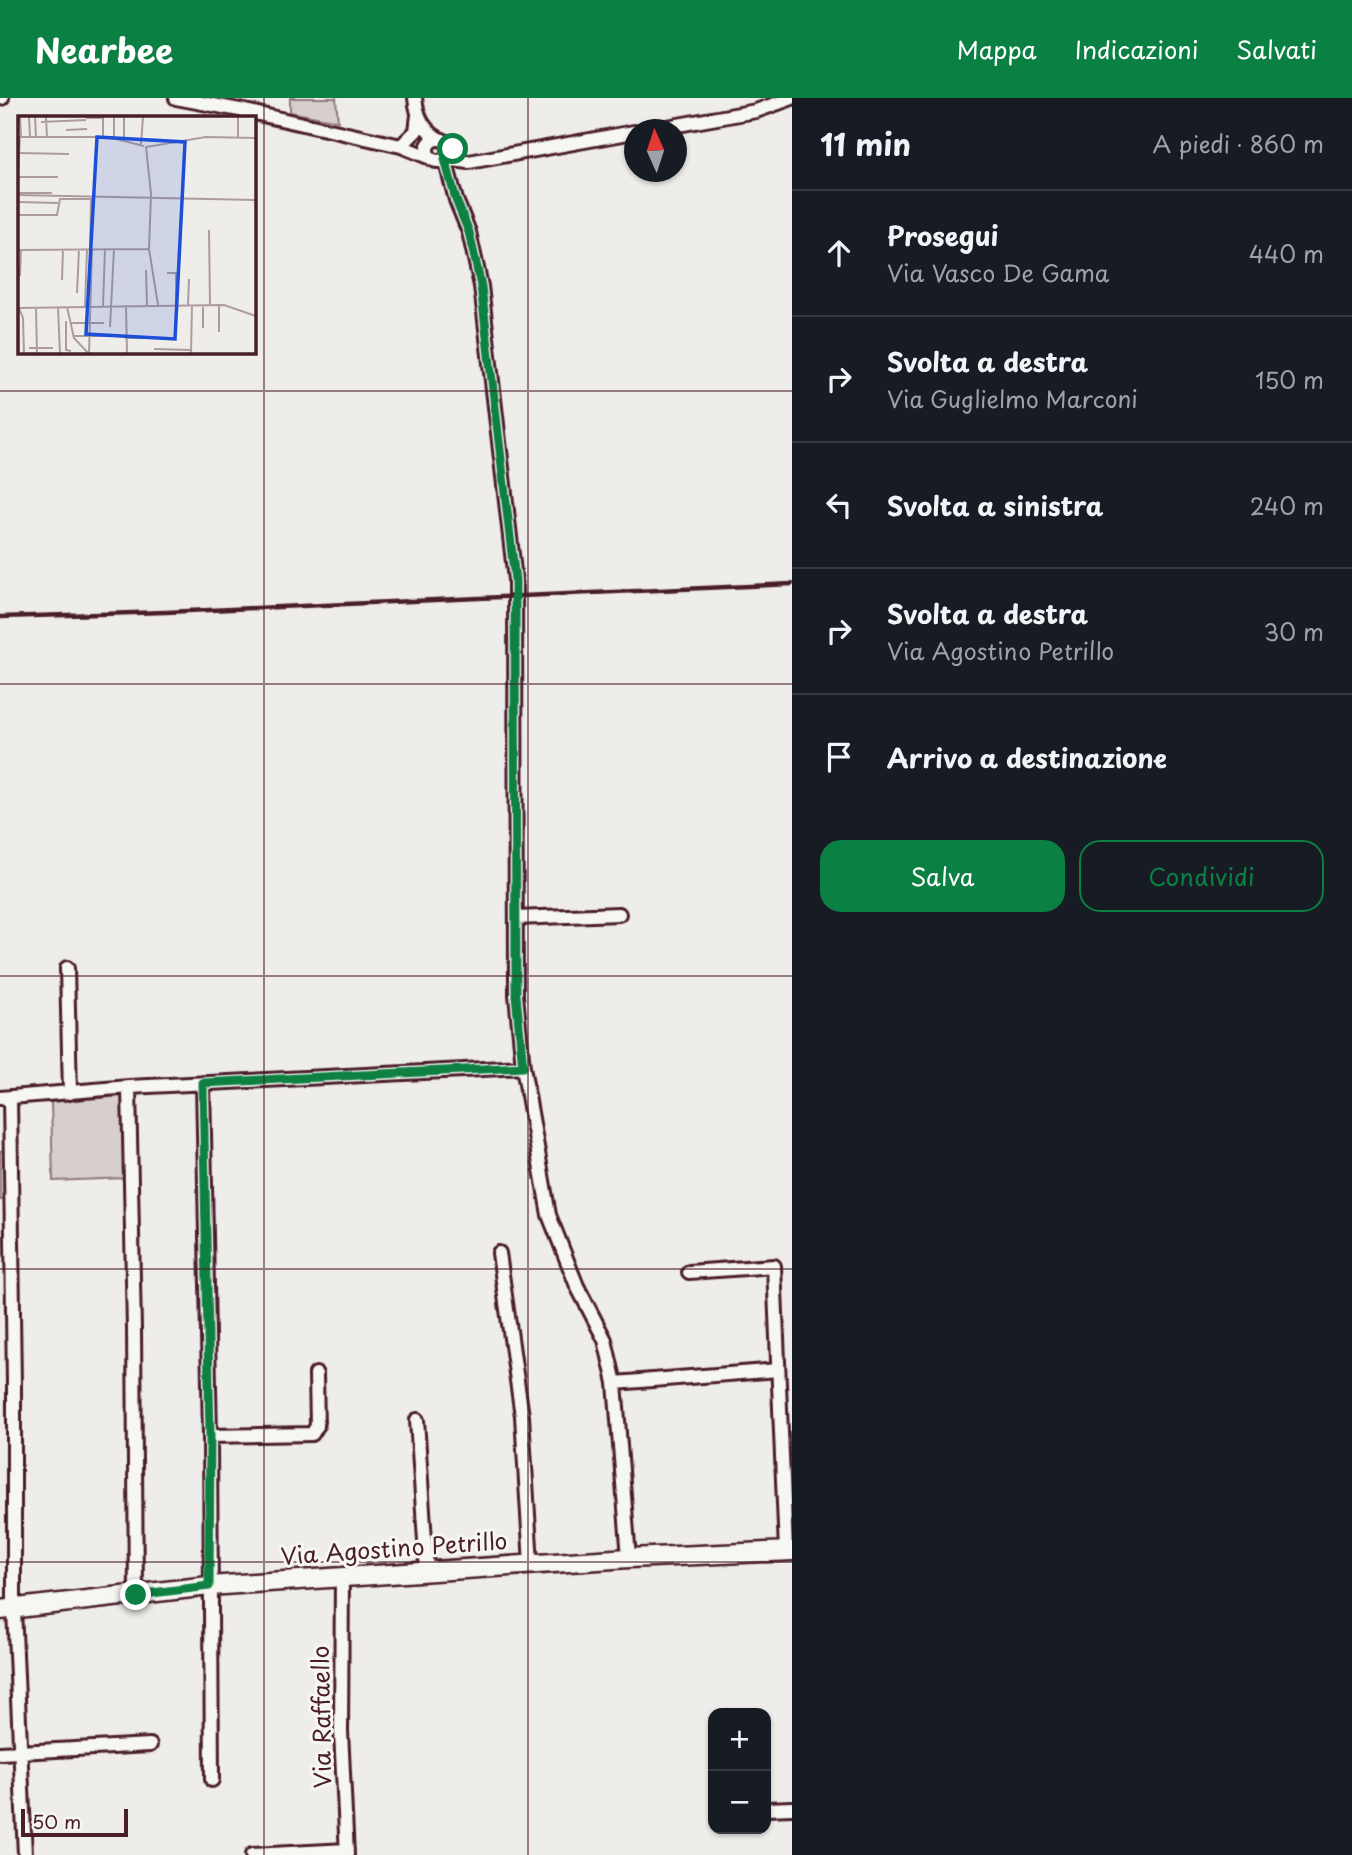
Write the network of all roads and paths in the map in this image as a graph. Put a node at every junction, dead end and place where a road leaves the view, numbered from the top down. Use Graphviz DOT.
graph roads {
  1 [pos="176,98"];
  2 [pos="415,98"];
  3 [pos="792,99"];
  4 [pos="245,104"];
  5 [pos="418,115"];
  6 [pos="687,123"];
  7 [pos="416,131"];
  8 [pos="624,134"];
  9 [pos="439,142"];
  10 [pos="401,146"];
  11 [pos="436,159"];
  12 [pos="481,160"];
  13 [pos="619,914"];
  14 [pos="516,918"];
  15 [pos="67,968"];
  16 [pos="523,1067"];
  17 [pos="203,1083"];
  18 [pos="129,1087"];
  19 [pos="70,1093"];
  20 [pos="5,1098"];
  21 [pos="499,1253"];
  22 [pos="690,1272"];
  23 [pos="778,1370"];
  24 [pos="316,1374"];
  25 [pos="615,1383"];
  26 [pos="417,1420"];
  27 [pos="210,1436"];
  28 [pos="789,1551"];
  29 [pos="629,1558"];
  30 [pos="531,1564"];
  31 [pos="427,1571"];
  32 [pos="342,1577"];
  33 [pos="209,1586"];
  34 [pos="136,1595"];
  35 [pos="7,1609"];
  36 [pos="150,1745"];
  37 [pos="20,1752"];
  38 [pos="0,1753"];
  39 [pos="212,1780"];
  40 [pos="792,1808"];
  41 [pos="771,1809"];
  42 [pos="347,1852"];
  43 [pos="25,1855"];
  44 [pos="252,1855"];
  1 -- 4 [label="street"];
  2 -- 5 [label="street"];
  3 -- 6 [label="street"];
  4 -- 10 [label="street"];
  5 -- 7 [label="street"];
  5 -- 9 [label="street"];
  7 -- 9 [label="street"];
  7 -- 10 [label="street"];
  8 -- 12 [label="street"];
  9 -- 10 [label="street"];
  9 -- 11 [label="street"];
  9 -- 11 [label="street"];
  9 -- 12 [label="street"];
  10 -- 11 [label="street"];
  11 -- 12 [label="street"];
  11 -- 14 [label="street"];
  13 -- 14 [label="street"];
  14 -- 16 [label="street"];
  15 -- 19 [label="street"];
  16 -- 17 [label="street"];
  16 -- 25 [label="street"];
  17 -- 18 [label="street"];
  17 -- 27 [label="street"];
  18 -- 19 [label="street"];
  18 -- 34 [label="street"];
  19 -- 20 [label="street"];
  20 -- 35 [label="street"];
  21 -- 30 [label="street"];
  22 -- 23 [label="street"];
  23 -- 25 [label="street"];
  23 -- 28 [label="street"];
  24 -- 27 [label="street"];
  25 -- 29 [label="street"];
  26 -- 31 [label="street"];
  27 -- 33 [label="street"];
  28 -- 29 [label="street, Via Agostino Petrillo"];
  29 -- 30 [label="street, Via Agostino Petrillo"];
  30 -- 31 [label="street, Via Agostino Petrillo"];
  31 -- 32 [label="street, Via Agostino Petrillo"];
  32 -- 33 [label="street, Via Agostino Petrillo"];
  32 -- 42 [label="street, Via Raffaello"];
  33 -- 34 [label="street, Via Agostino Petrillo"];
  33 -- 39 [label="street"];
  34 -- 35 [label="street, Via Agostino Petrillo"];
  35 -- 37 [label="street"];
  36 -- 37 [label="street"];
  37 -- 38 [label="street"];
  37 -- 43 [label="street"];
  40 -- 41 [label="street"];
  42 -- 44 [label="street"];
}
